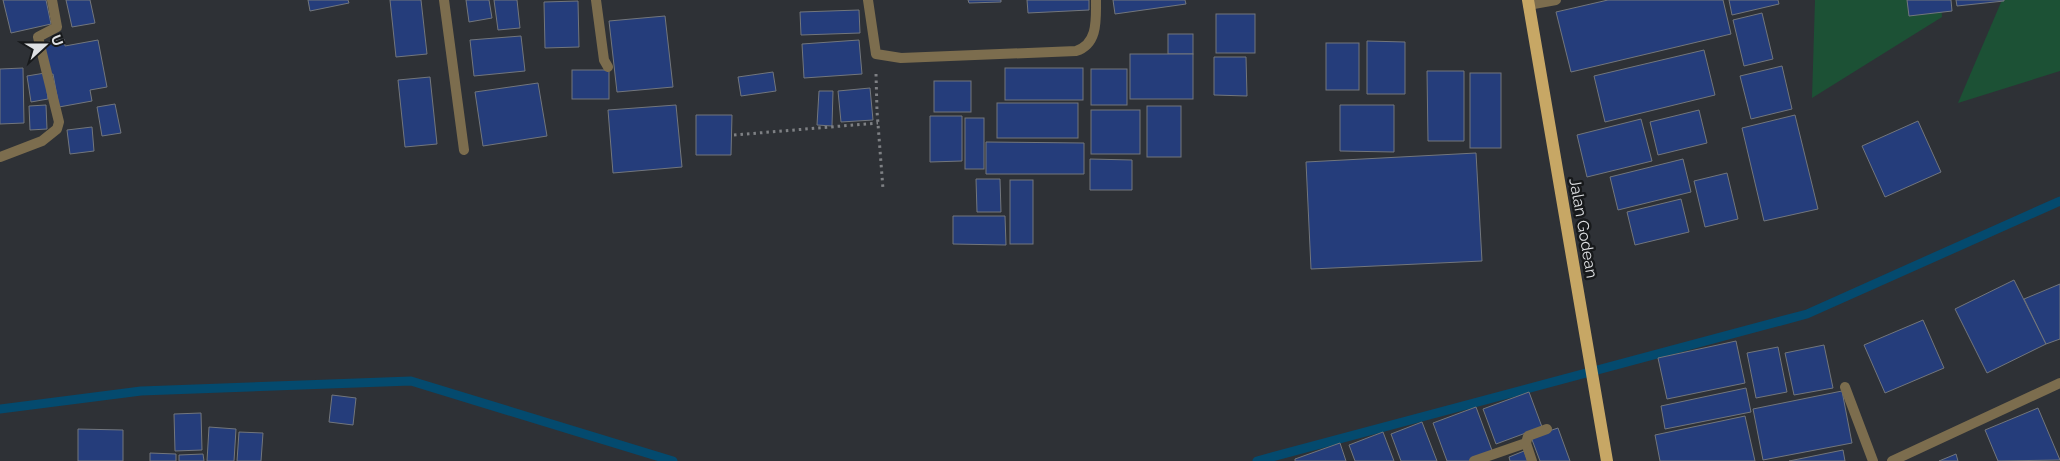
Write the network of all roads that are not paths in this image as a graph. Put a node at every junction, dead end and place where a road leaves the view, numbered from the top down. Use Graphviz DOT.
graph roads {
  1 [pos="52,0"];
  2 [pos="444,0"];
  3 [pos="596,0"];
  4 [pos="868,0"];
  5 [pos="1096,0"];
  6 [pos="1556,0"];
  7 [pos="1528,2"];
  8 [pos="608,67"];
  9 [pos="464,150"];
  10 [pos="0,157"];
  11 [pos="2060,383"];
  12 [pos="1845,388"];
  13 [pos="1547,429"];
  14 [pos="1526,442"];
  15 [pos="1474,461"];
  16 [pos="1532,461"];
  17 [pos="1607,461"];
  18 [pos="1873,461"];
  19 [pos="1892,461"];
  1 -- 10 [label="street"];
  2 -- 9 [label="street"];
  3 -- 8 [label="street"];
  4 -- 5 [label="street"];
  6 -- 7 [label="street"];
  7 -- 17 [label="main road, Jalan Godean"];
  11 -- 19 [label="street"];
  12 -- 18 [label="street"];
  13 -- 14 [label="street"];
  14 -- 15 [label="street"];
  14 -- 16 [label="street"];
}
